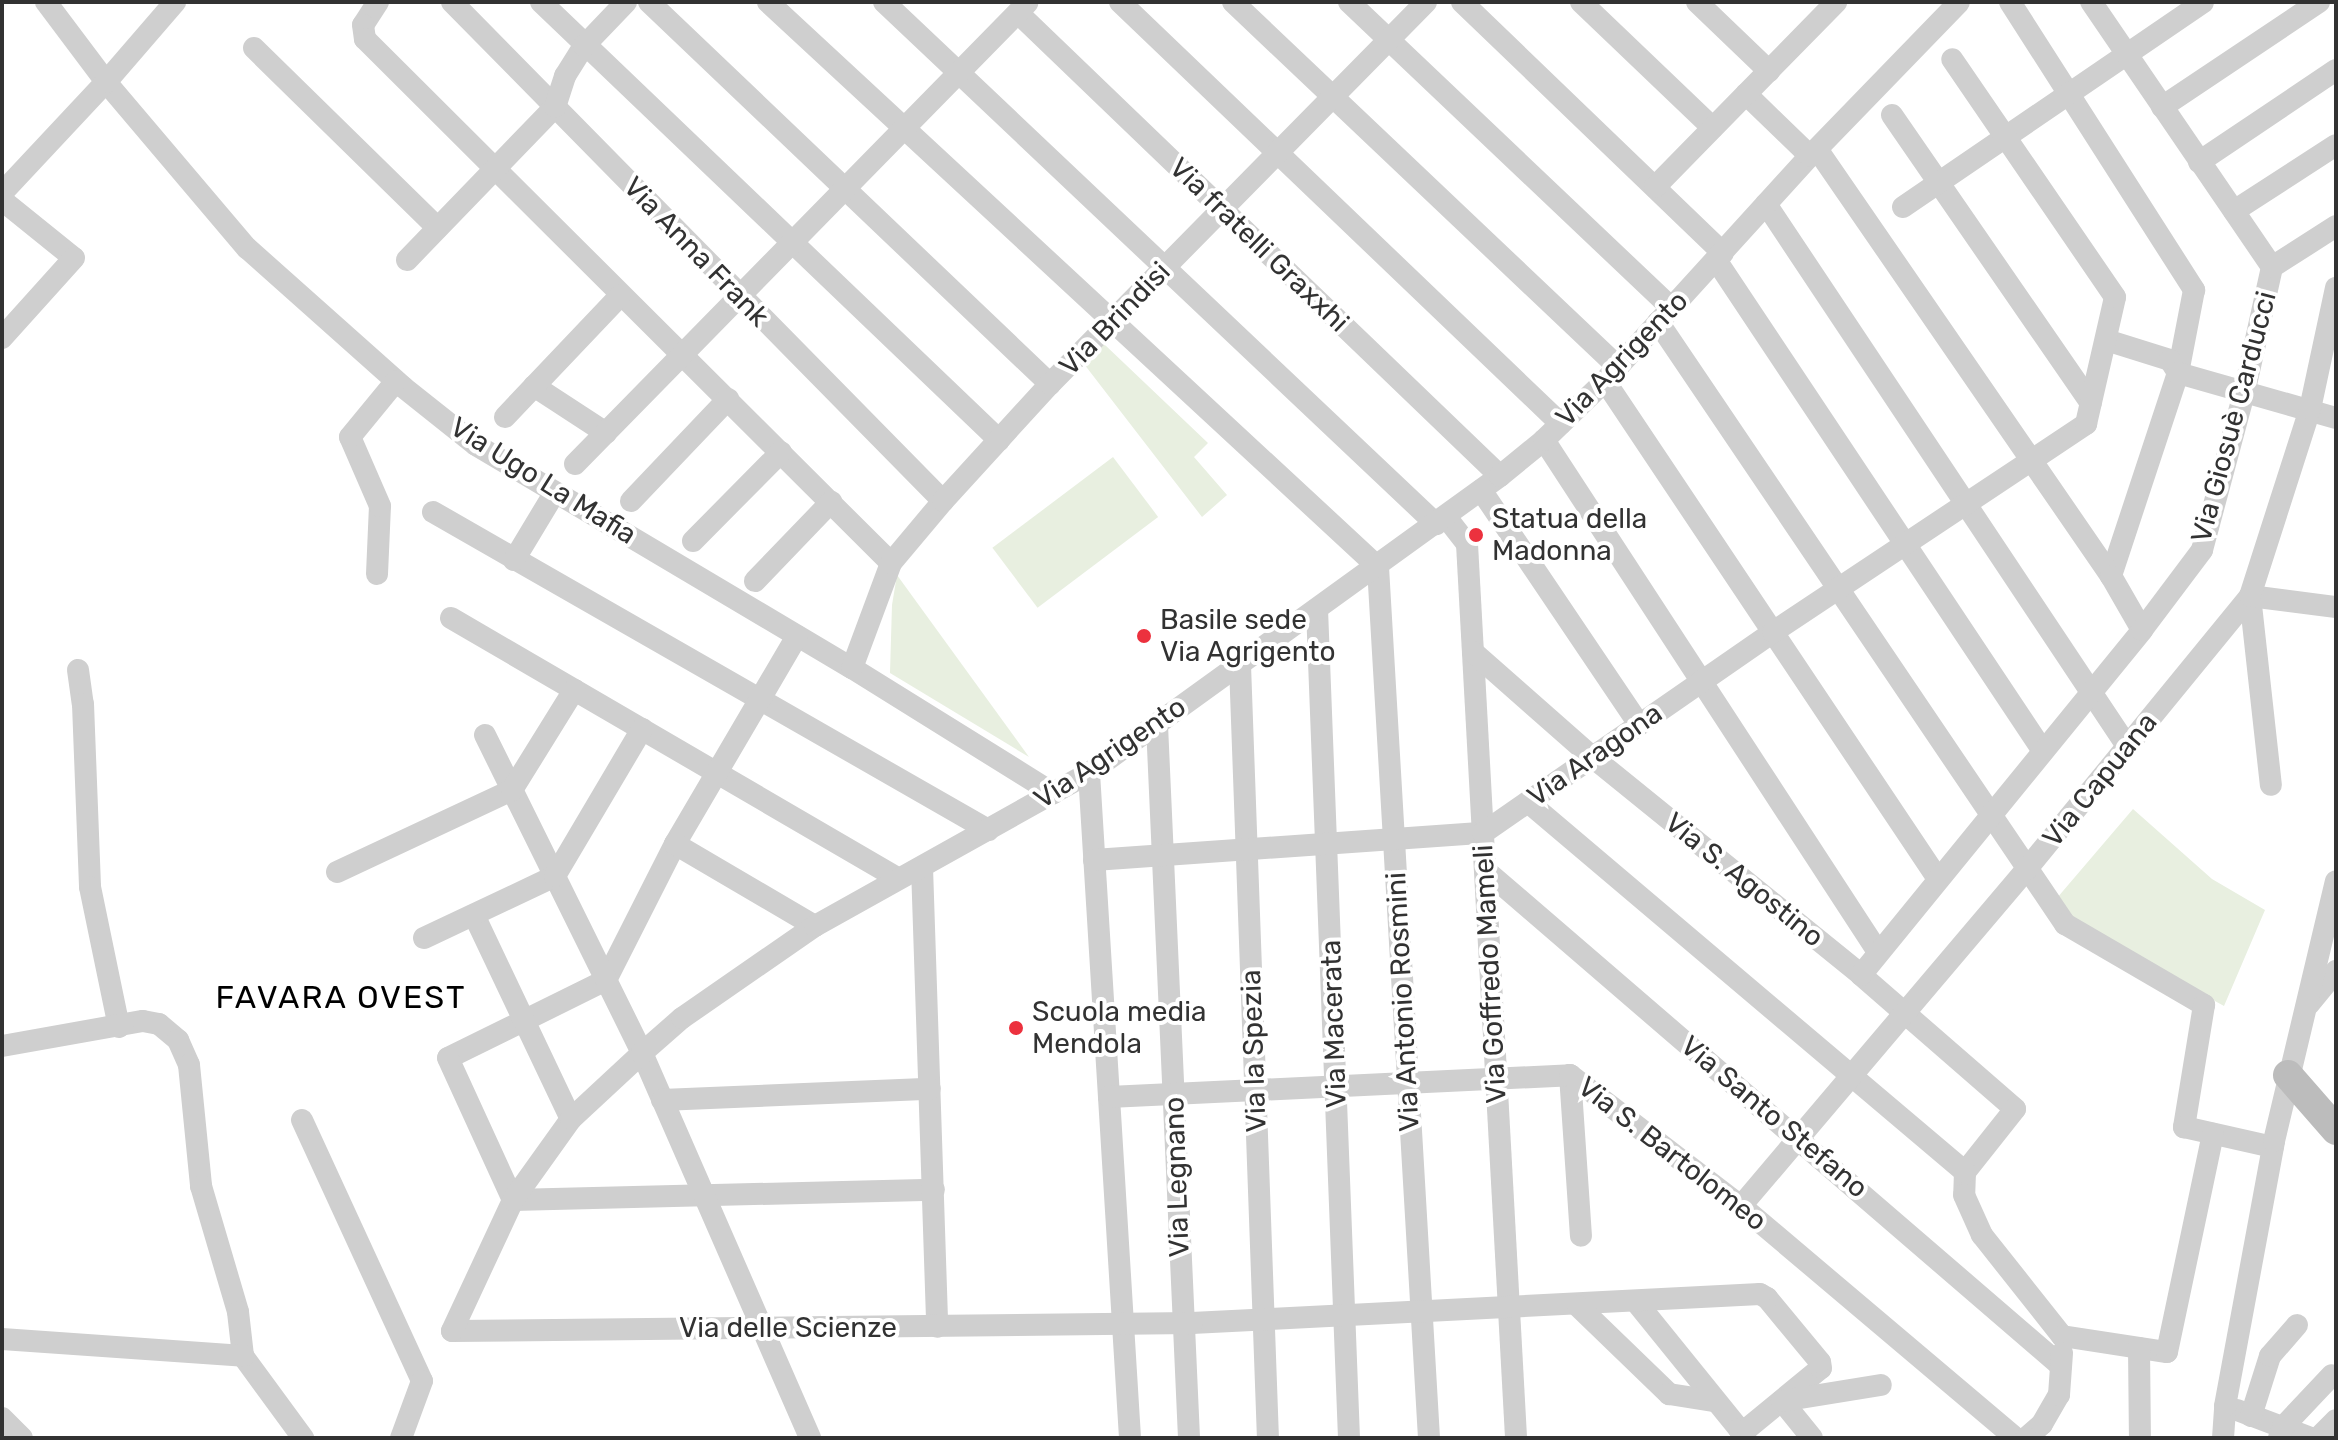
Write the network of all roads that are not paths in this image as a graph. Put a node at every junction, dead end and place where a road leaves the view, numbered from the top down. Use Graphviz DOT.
graph roads {
  1 [pos="46,2"];
  2 [pos="175,2"];
  3 [pos="378,2"];
  4 [pos="452,2"];
  5 [pos="541,2"];
  6 [pos="626,2"];
  7 [pos="649,2"];
  8 [pos="768,2"];
  9 [pos="884,2"];
  10 [pos="1120,2"];
  11 [pos="1233,2"];
  12 [pos="1349,2"];
  13 [pos="1426,2"];
  14 [pos="1462,2"];
  15 [pos="1581,2"];
  16 [pos="1697,2"];
  17 [pos="1959,2"];
  18 [pos="2010,2"];
  19 [pos="2091,2"];
  20 [pos="2203,2"];
  21 [pos="2319,2"];
  22 [pos="1827,5"];
  23 [pos="1023,7"];
  24 [pos="2173,10"];
  25 [pos="1389,40"];
  26 [pos="584,46"];
  27 [pos="254,48"];
  28 [pos="2126,53"];
  29 [pos="1952,59"];
  30 [pos="2336,70"];
  31 [pos="1769,71"];
  32 [pos="959,72"];
  33 [pos="106,82"];
  34 [pos="2070,91"];
  35 [pos="1746,94"];
  36 [pos="1332,96"];
  37 [pos="555,107"];
  38 [pos="2162,107"];
  39 [pos="1892,115"];
  40 [pos="1713,128"];
  41 [pos="904,129"];
  42 [pos="2005,136"];
  43 [pos="2336,145"];
  44 [pos="1813,152"];
  45 [pos="1278,153"];
  46 [pos="2199,162"];
  47 [pos="495,170"];
  48 [pos="1939,181"];
  49 [pos="1655,187"];
  50 [pos="846,189"];
  51 [pos="2,193"];
  52 [pos="2,200"];
  53 [pos="1766,204"];
  54 [pos="1903,207"];
  55 [pos="1222,210"];
  56 [pos="2234,211"];
  57 [pos="2336,226"];
  58 [pos="438,228"];
  59 [pos="793,243"];
  60 [pos="1719,256"];
  61 [pos="407,260"];
  62 [pos="2272,267"];
  63 [pos="1165,268"];
  64 [pos="2336,288"];
  65 [pos="620,296"];
  66 [pos="740,298"];
  67 [pos="1665,315"];
  68 [pos="1113,322"];
  69 [pos="2,338"];
  70 [pos="2106,340"];
  71 [pos="684,355"];
  72 [pos="2178,373"];
  73 [pos="1612,374"];
  74 [pos="396,381"];
  75 [pos="1050,384"];
  76 [pos="534,386"];
  77 [pos="2245,389"];
  78 [pos="728,399"];
  79 [pos="2091,403"];
  80 [pos="2310,409"];
  81 [pos="505,417"];
  82 [pos="2336,418"];
  83 [pos="1561,424"];
  84 [pos="606,433"];
  85 [pos="999,440"];
  86 [pos="1544,440"];
  87 [pos="781,452"];
  88 [pos="2031,461"];
  89 [pos="575,464"];
  90 [pos="1500,476"];
  91 [pos="1481,490"];
  92 [pos="555,492"];
  93 [pos="631,501"];
  94 [pos="943,501"];
  95 [pos="831,502"];
  96 [pos="1965,503"];
  97 [pos="433,512"];
  98 [pos="1441,520"];
  99 [pos="693,541"];
  100 [pos="1905,543"];
  101 [pos="514,560"];
  102 [pos="891,563"];
  103 [pos="1378,567"];
  104 [pos="377,574"];
  105 [pos="2111,576"];
  106 [pos="755,581"];
  107 [pos="1837,589"];
  108 [pos="2250,596"];
  109 [pos="2336,607"];
  110 [pos="1317,609"];
  111 [pos="451,618"];
  112 [pos="2142,630"];
  113 [pos="1773,632"];
  114 [pos="797,636"];
  115 [pos="1473,652"];
  116 [pos="1240,665"];
  117 [pos="852,668"];
  118 [pos="78,670"];
  119 [pos="1701,682"];
  120 [pos="574,690"];
  121 [pos="2091,692"];
  122 [pos="759,702"];
  123 [pos="1639,724"];
  124 [pos="1157,725"];
  125 [pos="642,729"];
  126 [pos="485,735"];
  127 [pos="2127,746"];
  128 [pos="2043,751"];
  129 [pos="1591,756"];
  130 [pos="1089,773"];
  131 [pos="718,774"];
  132 [pos="2271,785"];
  133 [pos="512,790"];
  134 [pos="1053,793"];
  135 [pos="1528,802"];
  136 [pos="1990,816"];
  137 [pos="988,830"];
  138 [pos="1483,833"];
  139 [pos="1394,839"];
  140 [pos="675,844"];
  141 [pos="1326,845"];
  142 [pos="1246,850"];
  143 [pos="1163,858"];
  144 [pos="1094,860"];
  145 [pos="922,867"];
  146 [pos="1485,870"];
  147 [pos="2026,870"];
  148 [pos="337,872"];
  149 [pos="555,876"];
  150 [pos="899,879"];
  151 [pos="1938,879"];
  152 [pos="2336,881"];
  153 [pos="474,915"];
  154 [pos="815,926"];
  155 [pos="424,938"];
  156 [pos="1878,952"];
  157 [pos="2336,971"];
  158 [pos="1861,975"];
  159 [pos="606,980"];
  160 [pos="2303,1011"];
  161 [pos="1903,1013"];
  162 [pos="524,1020"];
  163 [pos="119,1027"];
  164 [pos="2,1046"];
  165 [pos="642,1053"];
  166 [pos="1570,1075"];
  167 [pos="2288,1075"];
  168 [pos="1851,1076"];
  169 [pos="1496,1079"];
  170 [pos="1408,1083"];
  171 [pos="1337,1086"];
  172 [pos="930,1089"];
  173 [pos="1255,1090"];
  174 [pos="1174,1094"];
  175 [pos="1109,1097"];
  176 [pos="662,1100"];
  177 [pos="571,1119"];
  178 [pos="302,1120"];
  179 [pos="2335,1125"];
  180 [pos="2213,1134"];
  181 [pos="1798,1138"];
  182 [pos="2273,1147"];
  183 [pos="1965,1172"];
  184 [pos="934,1190"];
  185 [pos="704,1196"];
  186 [pos="513,1200"];
  187 [pos="1741,1206"];
  188 [pos="1581,1236"];
  189 [pos="1637,1303"];
  190 [pos="1578,1306"];
  191 [pos="1509,1308"];
  192 [pos="1422,1312"];
  193 [pos="1345,1316"];
  194 [pos="1263,1320"];
  195 [pos="1183,1323"];
  196 [pos="1123,1324"];
  197 [pos="2297,1325"];
  198 [pos="937,1327"];
  199 [pos="761,1328"];
  200 [pos="452,1331"];
  201 [pos="2062,1336"];
  202 [pos="2,1339"];
  203 [pos="2139,1348"];
  204 [pos="243,1356"];
  205 [pos="2061,1366"];
  206 [pos="2332,1375"];
  207 [pos="1881,1385"];
  208 [pos="1714,1401"];
  209 [pos="1782,1401"];
  210 [pos="2225,1406"];
  211 [pos="2251,1416"];
  212 [pos="2,1418"];
  213 [pos="2336,1420"];
  214 [pos="2281,1433"];
  215 [pos="22,1438"];
  216 [pos="303,1438"];
  217 [pos="401,1438"];
  218 [pos="810,1438"];
  219 [pos="1130,1438"];
  220 [pos="1189,1438"];
  221 [pos="1268,1438"];
  222 [pos="1349,1438"];
  223 [pos="1429,1438"];
  224 [pos="1516,1438"];
  225 [pos="1812,1438"];
  226 [pos="2016,1438"];
  227 [pos="2026,1438"];
  228 [pos="2140,1438"];
  229 [pos="2223,1438"];
  230 [pos="2311,1438"];
  231 [pos="2318,1438"];
  1 -- 33 [label="street, Via Ugo La Mafia"];
  2 -- 33 [label="street"];
  3 -- 47 [label="street"];
  4 -- 37 [label="street, Via Anna Frank"];
  5 -- 26 [label="street"];
  6 -- 26 [label="street"];
  7 -- 50 [label="street"];
  8 -- 41 [label="street"];
  9 -- 32 [label="street, Via Goffredo Mameli"];
  10 -- 45 [label="street"];
  11 -- 36 [label="street"];
  12 -- 25 [label="street"];
  13 -- 25 [label="street, Via Brindisi"];
  14 -- 49 [label="street"];
  15 -- 40 [label="street"];
  16 -- 31 [label="street"];
  17 -- 44 [label="street, Via Agrigento"];
  18 -- 34 [label="street"];
  19 -- 28 [label="street, Via Giosuè Carducci"];
  20 -- 24 [label="street"];
  21 -- 38 [label="street"];
  22 -- 31 [label="street"];
  23 -- 32 [label="street"];
  23 -- 55 [label="street, Via fratelli Graxxhi"];
  24 -- 28 [label="street"];
  25 -- 36 [label="street, Via Brindisi"];
  25 -- 67 [label="street"];
  26 -- 37 [label="street"];
  26 -- 59 [label="street"];
  27 -- 58 [label="street"];
  28 -- 34 [label="street"];
  28 -- 38 [label="street, Via Giosuè Carducci"];
  29 -- 42 [label="street, Via Aragona"];
  30 -- 46 [label="street"];
  31 -- 35 [label="street"];
  32 -- 41 [label="street"];
  32 -- 63 [label="street, Via Goffredo Mameli"];
  33 -- 51 [label="street"];
  33 -- 74 [label="street, Via Ugo La Mafia"];
  34 -- 42 [label="street"];
  34 -- 72 [label="street"];
  35 -- 40 [label="street"];
  35 -- 44 [label="street"];
  36 -- 45 [label="street, Via Brindisi"];
  36 -- 73 [label="street"];
  37 -- 47 [label="street"];
  37 -- 66 [label="street, Via Anna Frank"];
  38 -- 46 [label="street, Via Giosuè Carducci"];
  39 -- 48 [label="street"];
  40 -- 49 [label="street"];
  41 -- 50 [label="street"];
  41 -- 68 [label="street"];
  42 -- 48 [label="street"];
  42 -- 70 [label="street, Via Aragona"];
  43 -- 56 [label="street"];
  44 -- 53 [label="street, Via Agrigento"];
  44 -- 88 [label="street"];
  45 -- 55 [label="street, Via Brindisi"];
  45 -- 83 [label="street"];
  46 -- 56 [label="street, Via Giosuè Carducci"];
  47 -- 58 [label="street"];
  47 -- 65 [label="street"];
  48 -- 54 [label="street"];
  48 -- 79 [label="street"];
  49 -- 60 [label="street"];
  50 -- 59 [label="street"];
  50 -- 75 [label="street"];
  52 -- 69 [label="street"];
  53 -- 60 [label="street, Via Agrigento"];
  53 -- 96 [label="street"];
  55 -- 63 [label="street, Via Brindisi"];
  55 -- 90 [label="street, Via fratelli Graxxhi"];
  56 -- 62 [label="street, Via Giosuè Carducci"];
  57 -- 62 [label="street"];
  58 -- 61 [label="street"];
  59 -- 66 [label="street"];
  59 -- 85 [label="street"];
  60 -- 67 [label="street, Via Agrigento"];
  60 -- 100 [label="street"];
  62 -- 77 [label="street, Via Giosuè Carducci"];
  63 -- 68 [label="street, Via Brindisi"];
  63 -- 98 [label="street, Via Goffredo Mameli"];
  64 -- 80 [label="street, Via Capuana"];
  65 -- 71 [label="street"];
  65 -- 76 [label="street"];
  66 -- 71 [label="street"];
  66 -- 94 [label="street, Via Anna Frank"];
  67 -- 73 [label="street, Via Agrigento"];
  67 -- 107 [label="street"];
  68 -- 75 [label="street, Via Brindisi"];
  68 -- 103 [label="street"];
  70 -- 72 [label="street"];
  70 -- 79 [label="street, Via Aragona"];
  71 -- 78 [label="street"];
  71 -- 84 [label="street"];
  72 -- 77 [label="street"];
  72 -- 105 [label="street"];
  73 -- 83 [label="street, Via Agrigento"];
  73 -- 113 [label="street"];
  74 -- 92 [label="street, Via Ugo La Mafia"];
  74 -- 104 [label="street"];
  75 -- 85 [label="street, Via Brindisi"];
  76 -- 81 [label="street"];
  76 -- 84 [label="street"];
  77 -- 80 [label="street"];
  77 -- 112 [label="street, Via Giosuè Carducci"];
  78 -- 87 [label="street"];
  78 -- 93 [label="street"];
  79 -- 88 [label="street, Via Aragona"];
  80 -- 82 [label="street"];
  80 -- 108 [label="street, Via Capuana"];
  83 -- 86 [label="street, Via Agrigento"];
  84 -- 89 [label="street"];
  85 -- 94 [label="street, Via Brindisi"];
  86 -- 90 [label="street, Via Agrigento"];
  86 -- 119 [label="street"];
  87 -- 95 [label="street"];
  87 -- 99 [label="street"];
  88 -- 96 [label="street, Via Aragona"];
  88 -- 105 [label="street"];
  90 -- 91 [label="street, Via Agrigento"];
  91 -- 98 [label="street, Via Agrigento"];
  91 -- 123 [label="street"];
  92 -- 101 [label="street"];
  92 -- 114 [label="street, Via Ugo La Mafia"];
  94 -- 102 [label="street, Via Brindisi"];
  95 -- 102 [label="street"];
  95 -- 106 [label="street"];
  96 -- 100 [label="street, Via Aragona"];
  96 -- 121 [label="street"];
  97 -- 101 [label="street"];
  98 -- 103 [label="street, Via Agrigento"];
  98 -- 115 [label="street, Via Goffredo Mameli"];
  100 -- 107 [label="street, Via Aragona"];
  100 -- 128 [label="street"];
  101 -- 122 [label="street"];
  102 -- 117 [label="street, Via Brindisi"];
  103 -- 110 [label="street, Via Agrigento"];
  103 -- 139 [label="street, Via Antonio Rosmini"];
  105 -- 112 [label="street"];
  107 -- 113 [label="street, Via Aragona"];
  107 -- 136 [label="street"];
  108 -- 109 [label="street"];
  108 -- 127 [label="street, Via Capuana"];
  108 -- 132 [label="street"];
  110 -- 116 [label="street, Via Agrigento"];
  110 -- 141 [label="street, Via Macerata"];
  111 -- 120 [label="street"];
  112 -- 121 [label="street, Via Giosuè Carducci"];
  113 -- 119 [label="street, Via Aragona"];
  113 -- 151 [label="street"];
  114 -- 117 [label="street, Via Ugo La Mafia"];
  114 -- 122 [label="street"];
  115 -- 129 [label="street, Via S. Agostino"];
  115 -- 138 [label="street, Via Goffredo Mameli"];
  116 -- 124 [label="street, Via Agrigento"];
  116 -- 142 [label="street, Via la Spezia"];
  117 -- 134 [label="street, Via Ugo La Mafia"];
  118 -- 163 [label="street"];
  119 -- 123 [label="street, Via Aragona"];
  119 -- 156 [label="street"];
  120 -- 125 [label="street"];
  120 -- 133 [label="street"];
  121 -- 127 [label="street"];
  121 -- 128 [label="street, Via Giosuè Carducci"];
  122 -- 131 [label="street"];
  122 -- 137 [label="street"];
  123 -- 129 [label="street, Via Aragona"];
  124 -- 130 [label="street, Via Agrigento"];
  124 -- 143 [label="street, Via Legnano"];
  125 -- 131 [label="street"];
  125 -- 149 [label="street"];
  126 -- 133 [label="street"];
  127 -- 147 [label="street, Via Capuana"];
  128 -- 136 [label="street, Via Giosuè Carducci"];
  129 -- 135 [label="street, Via Aragona"];
  129 -- 158 [label="street, Via S. Agostino"];
  130 -- 134 [label="street, Via Agrigento"];
  130 -- 144 [label="street"];
  131 -- 140 [label="street"];
  131 -- 150 [label="street"];
  133 -- 148 [label="street"];
  133 -- 149 [label="street"];
  134 -- 137 [label="street, Via Agrigento"];
  135 -- 138 [label="street, Via Aragona"];
  135 -- 168 [label="street"];
  136 -- 147 [label="street"];
  136 -- 151 [label="street, Via Giosuè Carducci"];
  137 -- 145 [label="street, Via Agrigento"];
  138 -- 139 [label="street"];
  138 -- 146 [label="street, Via Goffredo Mameli"];
  139 -- 141 [label="street"];
  139 -- 170 [label="street, Via Antonio Rosmini"];
  140 -- 154 [label="street"];
  140 -- 159 [label="street"];
  141 -- 142 [label="street"];
  141 -- 171 [label="street, Via Macerata"];
  142 -- 143 [label="street"];
  142 -- 173 [label="street, Via la Spezia"];
  143 -- 144 [label="street"];
  143 -- 174 [label="street, Via Legnano"];
  144 -- 175 [label="street"];
  145 -- 150 [label="street, Via Agrigento"];
  145 -- 172 [label="street"];
  146 -- 169 [label="street, Via Goffredo Mameli"];
  146 -- 181 [label="street, Via Santo Stefano"];
  147 -- 161 [label="street, Via Capuana"];
  147 -- 180 [label="street"];
  149 -- 153 [label="street"];
  149 -- 159 [label="street"];
  150 -- 154 [label="street, Via Agrigento"];
  151 -- 156 [label="street, Via Giosuè Carducci"];
  152 -- 160 [label="street"];
  153 -- 155 [label="street"];
  153 -- 162 [label="street"];
  154 -- 165 [label="street, Via Agrigento"];
  156 -- 158 [label="street, Via Giosuè Carducci"];
  157 -- 160 [label="street"];
  158 -- 161 [label="street, Via S. Agostino"];
  159 -- 162 [label="street"];
  159 -- 165 [label="street"];
  160 -- 167 [label="street"];
  161 -- 168 [label="street, Via Capuana"];
  161 -- 183 [label="street, Via S. Agostino"];
  162 -- 177 [label="street"];
  162 -- 186 [label="street"];
  163 -- 164 [label="street"];
  163 -- 204 [label="street"];
  165 -- 176 [label="street"];
  165 -- 177 [label="street, Via Agrigento"];
  166 -- 169 [label="street, Via S. Bartolomeo"];
  166 -- 187 [label="street, Via S. Bartolomeo"];
  166 -- 188 [label="street"];
  167 -- 179 [label="street"];
  167 -- 182 [label="street"];
  168 -- 181 [label="street, Via Capuana"];
  168 -- 183 [label="street"];
  169 -- 170 [label="street, Via S. Bartolomeo"];
  169 -- 191 [label="street, Via Goffredo Mameli"];
  170 -- 171 [label="street, Via S. Bartolomeo"];
  170 -- 192 [label="street, Via Antonio Rosmini"];
  171 -- 173 [label="street, Via S. Bartolomeo"];
  171 -- 193 [label="street, Via Macerata"];
  172 -- 176 [label="street"];
  172 -- 184 [label="street"];
  173 -- 174 [label="street, Via S. Bartolomeo"];
  173 -- 194 [label="street, Via la Spezia"];
  174 -- 175 [label="street, Via S. Bartolomeo"];
  174 -- 195 [label="street, Via Legnano"];
  175 -- 196 [label="street"];
  176 -- 185 [label="street"];
  177 -- 186 [label="street, Via Agrigento"];
  178 -- 217 [label="street"];
  180 -- 182 [label="street"];
  180 -- 203 [label="street"];
  181 -- 187 [label="street, Via Capuana"];
  181 -- 205 [label="street, Via Santo Stefano"];
  182 -- 210 [label="street"];
  183 -- 201 [label="street"];
  184 -- 185 [label="street"];
  184 -- 198 [label="street"];
  185 -- 186 [label="street"];
  185 -- 199 [label="street"];
  186 -- 200 [label="street, Via Agrigento"];
  187 -- 226 [label="street, Via S. Bartolomeo"];
  189 -- 190 [label="street, Via delle Scienze"];
  189 -- 208 [label="street"];
  189 -- 209 [label="street, Via delle Scienze"];
  190 -- 191 [label="street, Via delle Scienze"];
  190 -- 208 [label="street"];
  191 -- 192 [label="street, Via delle Scienze"];
  191 -- 224 [label="street, Via Goffredo Mameli"];
  192 -- 193 [label="street, Via delle Scienze"];
  192 -- 223 [label="street, Via Antonio Rosmini"];
  193 -- 194 [label="street, Via delle Scienze"];
  193 -- 222 [label="street, Via Macerata"];
  194 -- 195 [label="street, Via delle Scienze"];
  194 -- 221 [label="street, Via la Spezia"];
  195 -- 196 [label="street, Via delle Scienze"];
  195 -- 220 [label="street, Via Legnano"];
  196 -- 198 [label="street, Via delle Scienze"];
  196 -- 219 [label="street"];
  197 -- 211 [label="street"];
  198 -- 199 [label="street, Via delle Scienze"];
  199 -- 200 [label="street, Via delle Scienze"];
  199 -- 218 [label="street"];
  201 -- 203 [label="street"];
  201 -- 205 [label="street"];
  202 -- 204 [label="street"];
  203 -- 228 [label="street"];
  204 -- 216 [label="street"];
  205 -- 227 [label="street"];
  206 -- 214 [label="street"];
  207 -- 209 [label="street"];
  208 -- 209 [label="street"];
  209 -- 225 [label="street"];
  210 -- 211 [label="street"];
  210 -- 229 [label="street"];
  211 -- 214 [label="street"];
  212 -- 215 [label="street"];
  213 -- 231 [label="street"];
  214 -- 230 [label="street"];
}
